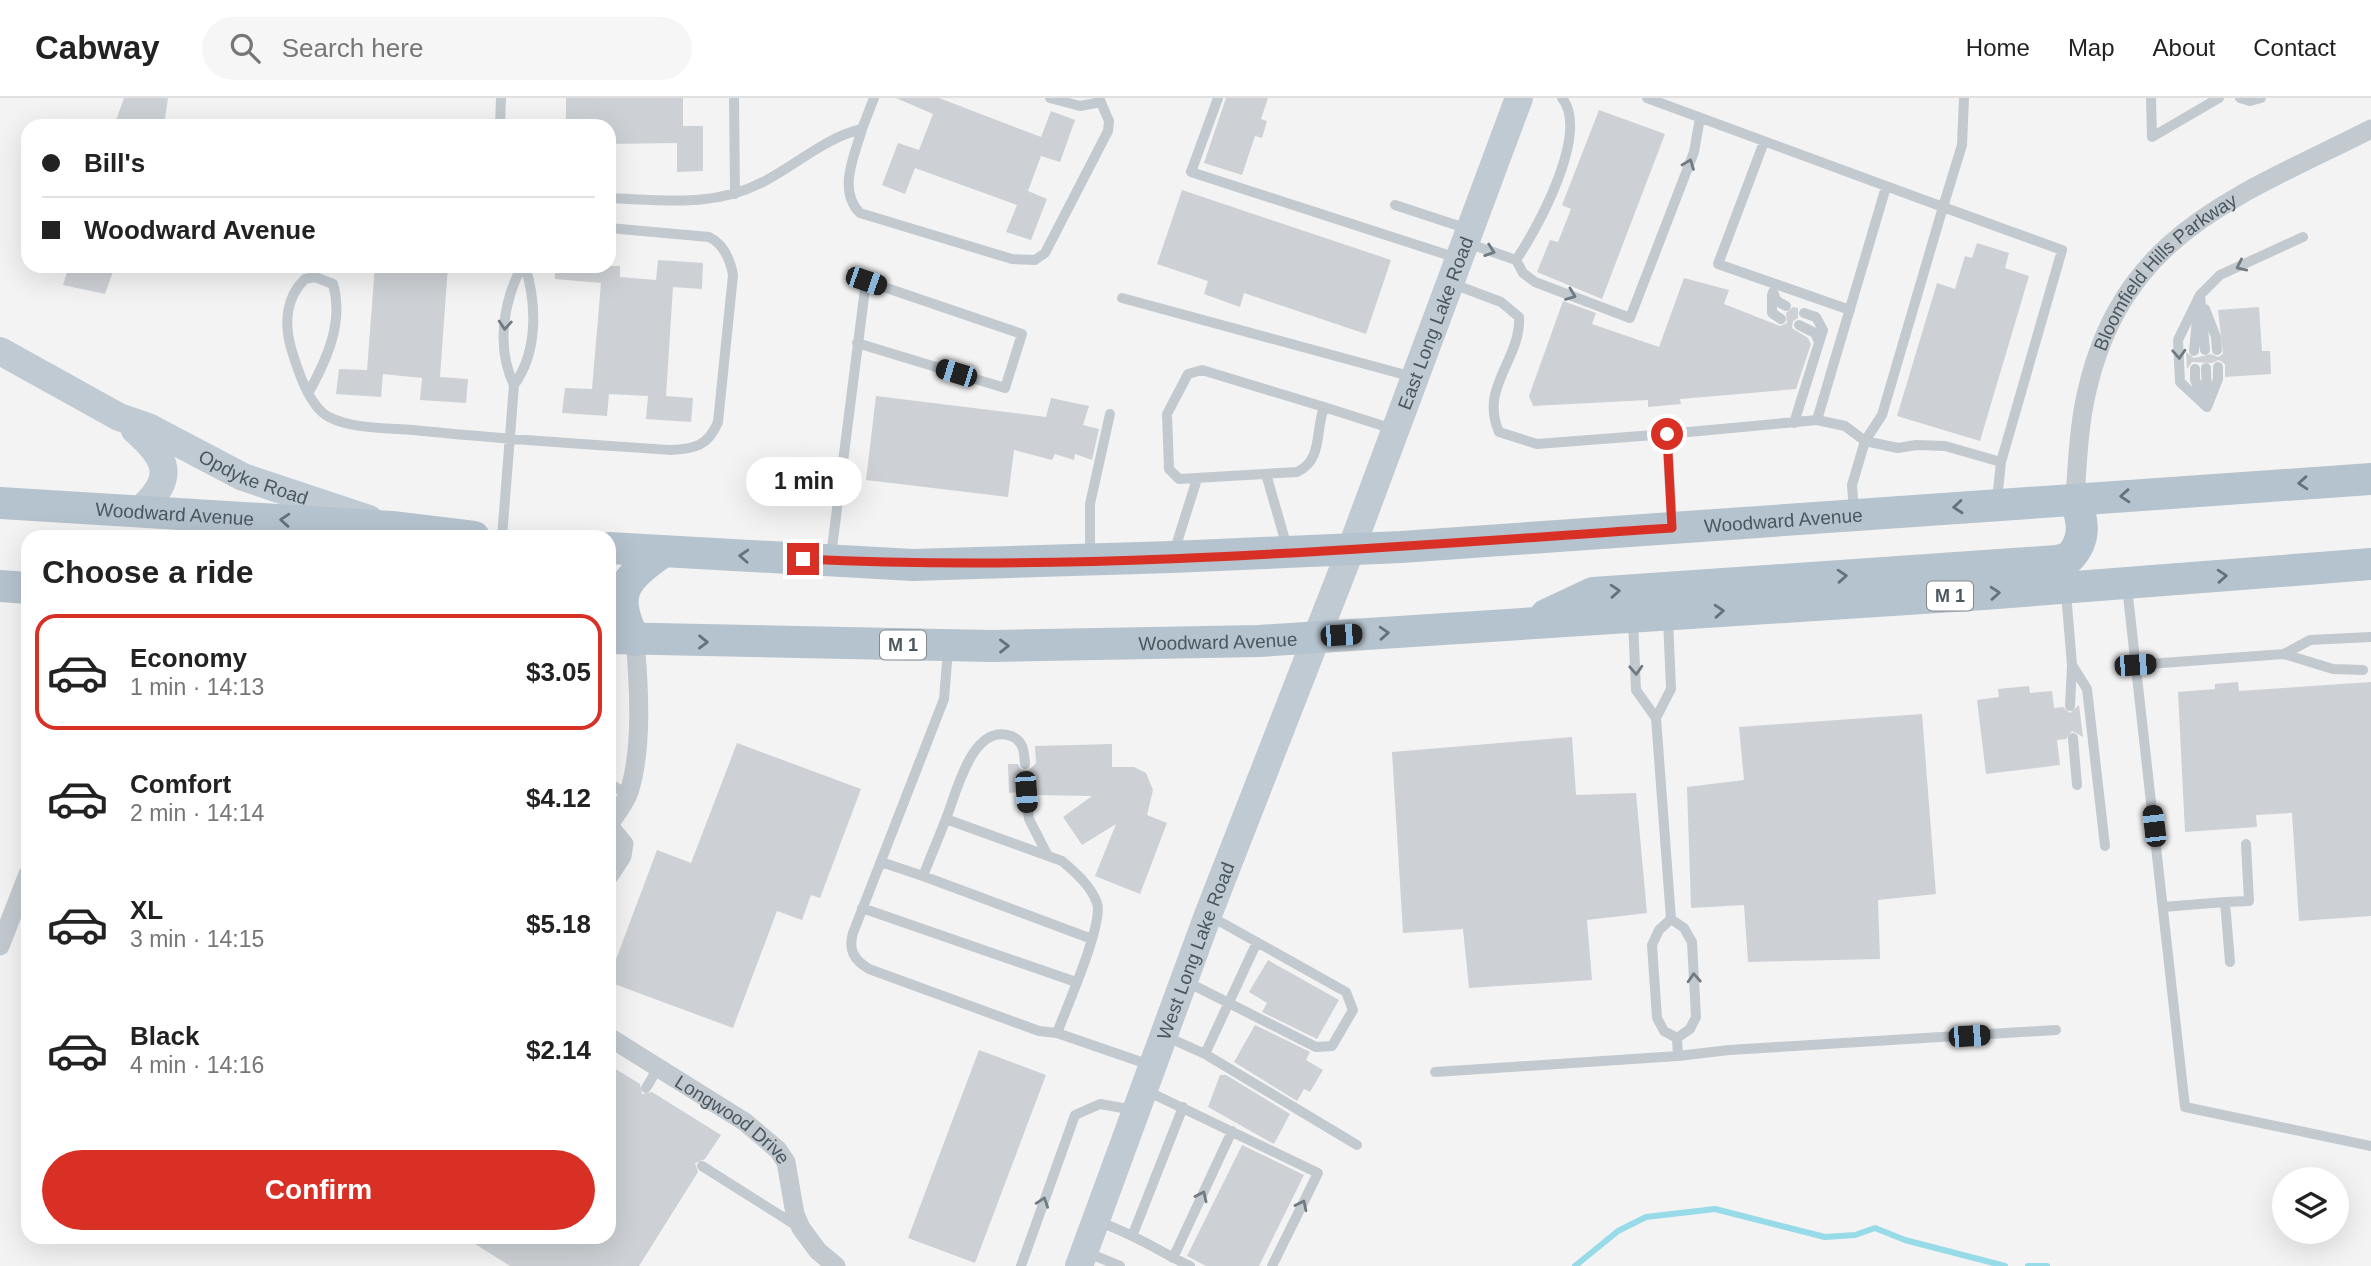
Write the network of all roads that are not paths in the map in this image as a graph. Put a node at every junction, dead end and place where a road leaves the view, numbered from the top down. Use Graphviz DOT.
graph roads {
  1 [pos="501,98"];
  2 [pos="734,98"];
  3 [pos="874,98"];
  4 [pos="1050,98"];
  5 [pos="1218,98"];
  6 [pos="1518,98"];
  7 [pos="1562,98"];
  8 [pos="1647,98"];
  9 [pos="1964,98"];
  10 [pos="2151,98"];
  11 [pos="2219,98"];
  12 [pos="2240,98"];
  13 [pos="2261,98"];
  14 [pos="1100,100"];
  15 [pos="1700,118"];
  16 [pos="500,119"];
  17 [pos="862,129"];
  18 [pos="2371,129"];
  19 [pos="1764,142"];
  20 [pos="1886,187"];
  21 [pos="735,194"];
  22 [pos="616,198"];
  23 [pos="1395,205"];
  24 [pos="1943,208"];
  25 [pos="616,229"];
  26 [pos="2303,237"];
  27 [pos="1460,253"];
  28 [pos="1516,260"];
  29 [pos="520,273"];
  30 [pos="526,273"];
  31 [pos="1774,290"];
  32 [pos="2200,295"];
  33 [pos="1122,298"];
  34 [pos="1786,306"];
  35 [pos="1850,310"];
  36 [pos="1804,313"];
  37 [pos="1782,318"];
  38 [pos="1799,325"];
  39 [pos="1819,342"];
  40 [pos="857,343"];
  41 [pos="2217,350"];
  42 [pos="0,351"];
  43 [pos="2194,351"];
  44 [pos="2205,351"];
  45 [pos="2218,367"];
  46 [pos="2206,368"];
  47 [pos="2195,369"];
  48 [pos="1413,377"];
  49 [pos="514,385"];
  50 [pos="309,392"];
  51 [pos="2207,407"];
  52 [pos="1324,408"];
  53 [pos="1110,414"];
  54 [pos="119,417"];
  55 [pos="1817,420"];
  56 [pos="1794,423"];
  57 [pos="1394,429"];
  58 [pos="1667,434"];
  59 [pos="510,439"];
  60 [pos="1865,441"];
  61 [pos="2001,463"];
  62 [pos="1266,474"];
  63 [pos="1197,479"];
  64 [pos="2371,479"];
  65 [pos="2075,500"];
  66 [pos="0,503"];
  67 [pos="1996,503"];
  68 [pos="63,506"];
  69 [pos="0,509"];
  70 [pos="140,510"];
  71 [pos="1855,515"];
  72 [pos="392,527"];
  73 [pos="1672,528"];
  74 [pos="417,530"];
  75 [pos="503,530"];
  76 [pos="616,549"];
  77 [pos="1351,549"];
  78 [pos="1288,551"];
  79 [pos="663,552"];
  80 [pos="1172,557"];
  81 [pos="1090,559"];
  82 [pos="831,560"];
  83 [pos="2371,564"];
  84 [pos="2065,573"];
  85 [pos="2126,583"];
  86 [pos="0,586"];
  87 [pos="21,587"];
  88 [pos="1668,614"];
  89 [pos="1633,616"];
  90 [pos="1529,623"];
  91 [pos="2371,636"];
  92 [pos="1316,637"];
  93 [pos="622,639"];
  94 [pos="949,646"];
  95 [pos="2284,654"];
  96 [pos="2072,665"];
  97 [pos="2135,665"];
  98 [pos="2363,670"];
  99 [pos="2070,706"];
  100 [pos="1656,718"];
  101 [pos="2073,738"];
  102 [pos="1025,764"];
  103 [pos="2077,785"];
  104 [pos="616,787"];
  105 [pos="1026,792"];
  106 [pos="628,795"];
  107 [pos="616,814"];
  108 [pos="946,819"];
  109 [pos="616,834"];
  110 [pos="2246,844"];
  111 [pos="2105,846"];
  112 [pos="1048,856"];
  113 [pos="881,862"];
  114 [pos="616,866"];
  115 [pos="923,876"];
  116 [pos="21,892"];
  117 [pos="2225,902"];
  118 [pos="2163,907"];
  119 [pos="862,908"];
  120 [pos="1208,915"];
  121 [pos="1671,919"];
  122 [pos="1092,939"];
  123 [pos="1257,943"];
  124 [pos="0,946"];
  125 [pos="2230,962"];
  126 [pos="1184,980"];
  127 [pos="1076,982"];
  128 [pos="1231,1003"];
  129 [pos="2056,1030"];
  130 [pos="1057,1033"];
  131 [pos="1164,1036"];
  132 [pos="1677,1038"];
  133 [pos="616,1041"];
  134 [pos="1205,1054"];
  135 [pos="1678,1056"];
  136 [pos="658,1068"];
  137 [pos="1435,1072"];
  138 [pos="646,1088"];
  139 [pos="1144,1089"];
  140 [pos="1183,1107"];
  141 [pos="1232,1131"];
  142 [pos="1357,1145"];
  143 [pos="2371,1146"];
  144 [pos="702,1166"];
  145 [pos="1095,1221"];
  146 [pos="801,1228"];
  147 [pos="1133,1234"];
  148 [pos="1173,1258"];
  149 [pos="1082,1259"];
  150 [pos="836,1266"];
  151 [pos="1021,1266"];
  152 [pos="1120,1266"];
  153 [pos="1190,1266"];
  154 [pos="1272,1266"];
  1 -- 16 [label="lane"];
  2 -- 21 [label="lane"];
  3 -- 17 [label="lane"];
  4 -- 14 [label="lane"];
  5 -- 27 [label="lane"];
  6 -- 27 [label="main road, East Long Lake Road"];
  7 -- 28 [label="lane"];
  8 -- 15 [label="lane"];
  9 -- 24 [label="lane"];
  10 -- 11 [label="lane"];
  12 -- 13 [label="lane"];
  14 -- 17 [label="lane"];
  15 -- 19 [label="lane"];
  28 -- 15 [label="lane, one-way"];
  17 -- 21 [label="lane"];
  18 -- 65 [label="street, Bloomfield Hills Parkway"];
  19 -- 20 [label="lane"];
  19 -- 31 [label="lane"];
  20 -- 24 [label="lane"];
  20 -- 35 [label="lane"];
  21 -- 22 [label="lane"];
  23 -- 27 [label="lane"];
  24 -- 60 [label="lane"];
  24 -- 61 [label="lane"];
  25 -- 59 [label="lane"];
  26 -- 32 [label="lane, one-way"];
  27 -- 28 [label="lane, one-way"];
  27 -- 48 [label="main road, East Long Lake Road"];
  27 -- 58 [label="lane"];
  29 -- 49 [label="lane, one-way"];
  30 -- 49 [label="lane"];
  31 -- 34 [label="lane"];
  31 -- 35 [label="lane"];
  31 -- 37 [label="lane"];
  32 -- 41 [label="lane"];
  32 -- 43 [label="lane"];
  32 -- 44 [label="lane"];
  32 -- 51 [label="lane, one-way"];
  33 -- 48 [label="lane"];
  35 -- 55 [label="lane"];
  36 -- 39 [label="lane"];
  38 -- 39 [label="lane"];
  39 -- 56 [label="lane"];
  40 -- 40 [label="lane"];
  40 -- 82 [label="lane"];
  42 -- 54 [label="main road, Opdyke Road"];
  45 -- 51 [label="lane"];
  46 -- 51 [label="lane"];
  47 -- 51 [label="lane"];
  48 -- 57 [label="main road, East Long Lake Road"];
  49 -- 59 [label="lane"];
  50 -- 50 [label="lane"];
  50 -- 59 [label="lane"];
  52 -- 57 [label="lane"];
  52 -- 62 [label="lane"];
  52 -- 63 [label="lane"];
  53 -- 81 [label="lane"];
  54 -- 70 [label="main road, Opdyke Road"];
  54 -- 72 [label="main road, Opdyke Road"];
  55 -- 56 [label="lane"];
  55 -- 60 [label="lane"];
  56 -- 58 [label="lane"];
  57 -- 77 [label="main road, East Long Lake Road"];
  58 -- 73 [label="lane"];
  59 -- 75 [label="lane"];
  60 -- 61 [label="lane"];
  60 -- 71 [label="lane"];
  61 -- 67 [label="lane"];
  62 -- 63 [label="lane"];
  62 -- 78 [label="lane"];
  63 -- 80 [label="lane"];
  64 -- 65 [label="main road, Woodward Avenue, one-way"];
  65 -- 67 [label="main road, Woodward Avenue"];
  65 -- 84 [label="main road"];
  66 -- 68 [label="main road, Woodward Avenue"];
  67 -- 71 [label="main road, Woodward Avenue, one-way"];
  68 -- 69 [label="main road"];
  68 -- 70 [label="main road, Woodward Avenue"];
  72 -- 70 [label="main road, Woodward Avenue, one-way"];
  71 -- 73 [label="main road, Woodward Avenue"];
  72 -- 74 [label="main road, Woodward Avenue"];
  73 -- 77 [label="main road, Woodward Avenue"];
  76 -- 79 [label="main road, Woodward Avenue"];
  77 -- 78 [label="main road, Woodward Avenue"];
  77 -- 92 [label="main road, East Long Lake Road"];
  78 -- 80 [label="main road, Woodward Avenue"];
  82 -- 79 [label="main road, Woodward Avenue, one-way"];
  79 -- 93 [label="main road"];
  80 -- 81 [label="main road, Woodward Avenue"];
  81 -- 82 [label="main road, Woodward Avenue"];
  85 -- 83 [label="main road, Woodward Avenue / M 1, one-way"];
  84 -- 85 [label="main road, Woodward Avenue / M 1"];
  88 -- 84 [label="main road, Woodward Avenue / M 1, one-way"];
  90 -- 84 [label="main road, one-way"];
  84 -- 96 [label="lane"];
  85 -- 97 [label="lane"];
  86 -- 87 [label="main road"];
  88 -- 89 [label="main road, Woodward Avenue / M 1"];
  88 -- 100 [label="lane"];
  89 -- 90 [label="main road, Woodward Avenue / M 1"];
  89 -- 100 [label="lane, one-way"];
  92 -- 90 [label="main road, Woodward Avenue / M 1, one-way"];
  91 -- 95 [label="lane"];
  94 -- 92 [label="main road, Woodward Avenue / M 1, one-way"];
  92 -- 120 [label="main road, West Long Lake Road"];
  93 -- 94 [label="main road, Woodward Avenue / M 1, one-way"];
  93 -- 106 [label="street"];
  94 -- 113 [label="lane"];
  95 -- 97 [label="lane"];
  95 -- 98 [label="lane"];
  96 -- 99 [label="lane"];
  96 -- 111 [label="lane"];
  97 -- 118 [label="lane"];
  100 -- 121 [label="lane"];
  101 -- 103 [label="lane"];
  102 -- 108 [label="lane"];
  104 -- 106 [label="lane"];
  105 -- 112 [label="lane"];
  106 -- 107 [label="street"];
  108 -- 112 [label="lane"];
  108 -- 115 [label="lane"];
  109 -- 114 [label="street"];
  110 -- 117 [label="lane"];
  112 -- 122 [label="lane"];
  113 -- 115 [label="lane"];
  113 -- 119 [label="lane"];
  115 -- 122 [label="lane"];
  116 -- 124 [label="street"];
  117 -- 118 [label="lane"];
  117 -- 125 [label="lane"];
  118 -- 143 [label="lane"];
  119 -- 127 [label="lane"];
  119 -- 130 [label="lane"];
  120 -- 123 [label="lane"];
  120 -- 126 [label="main road, West Long Lake Road"];
  121 -- 132 [label="lane"];
  132 -- 121 [label="lane, one-way"];
  122 -- 127 [label="lane"];
  123 -- 128 [label="lane"];
  123 -- 128 [label="lane"];
  126 -- 128 [label="lane"];
  126 -- 131 [label="main road, West Long Lake Road"];
  127 -- 130 [label="lane"];
  128 -- 134 [label="lane"];
  129 -- 135 [label="lane"];
  130 -- 139 [label="lane"];
  131 -- 134 [label="lane"];
  131 -- 139 [label="main road, West Long Lake Road"];
  132 -- 135 [label="lane"];
  133 -- 136 [label="street, Longwood Drive"];
  134 -- 142 [label="lane"];
  135 -- 137 [label="lane"];
  136 -- 138 [label="lane"];
  136 -- 146 [label="street, Longwood Drive"];
  139 -- 140 [label="lane"];
  139 -- 145 [label="main road, West Long Lake Road"];
  151 -- 139 [label="lane, one-way"];
  140 -- 141 [label="lane"];
  140 -- 147 [label="lane"];
  148 -- 141 [label="lane, one-way"];
  154 -- 141 [label="lane, one-way"];
  144 -- 146 [label="lane"];
  145 -- 147 [label="lane"];
  145 -- 149 [label="main road, West Long Lake Road"];
  146 -- 150 [label="street, Longwood Drive"];
  147 -- 148 [label="lane"];
  148 -- 153 [label="lane"];
  149 -- 152 [label="lane"];
}
